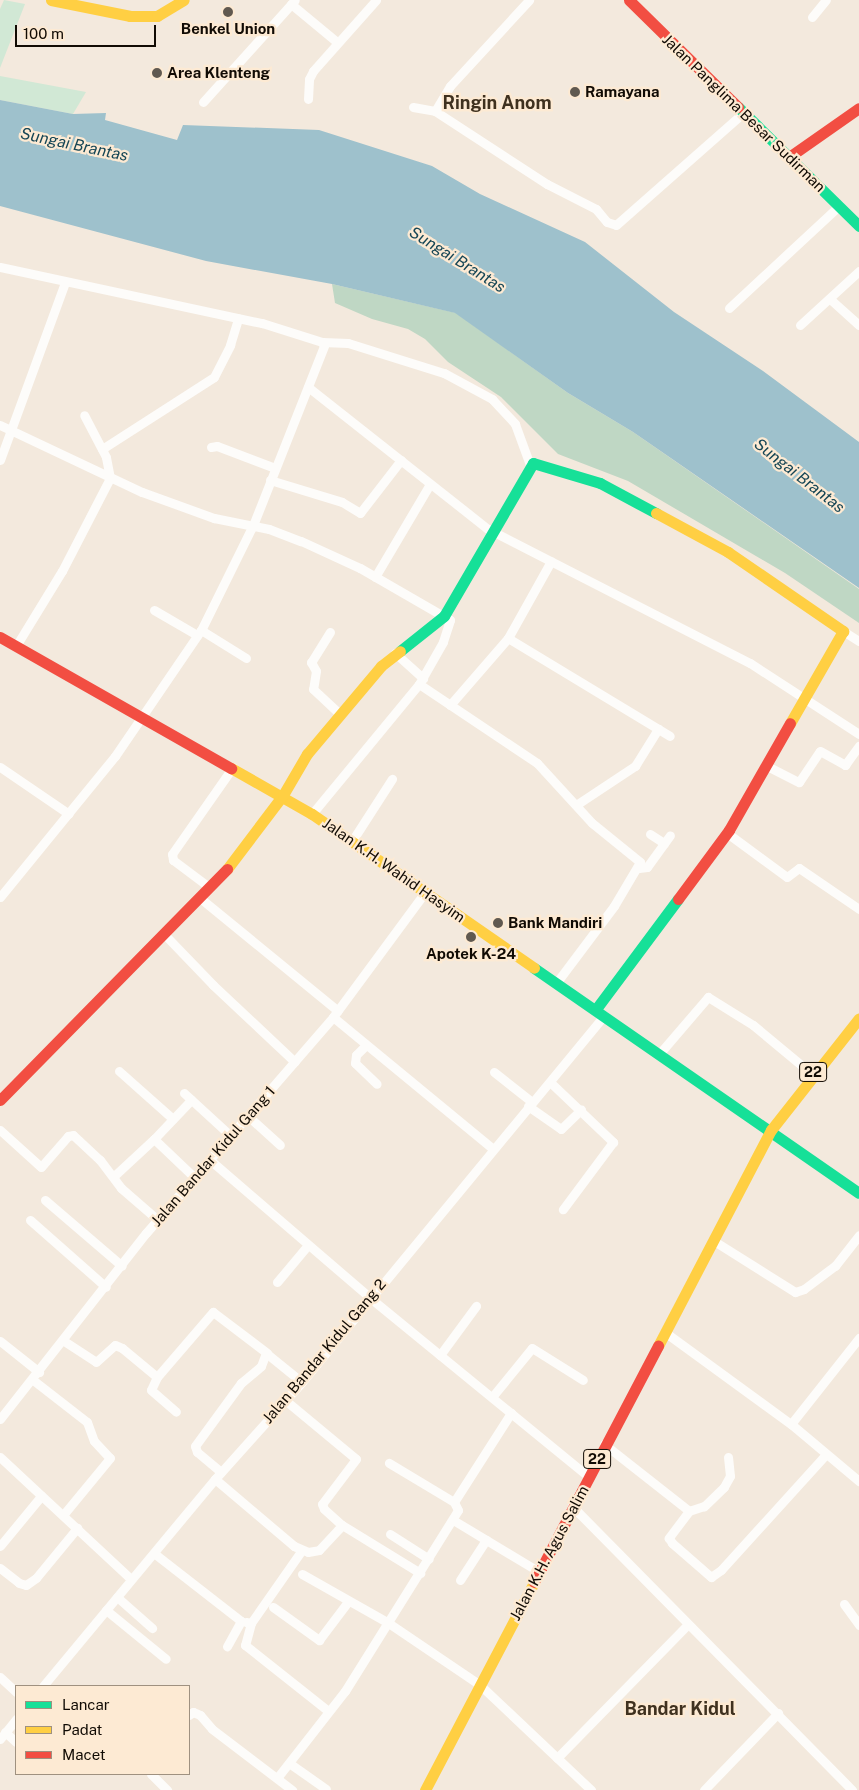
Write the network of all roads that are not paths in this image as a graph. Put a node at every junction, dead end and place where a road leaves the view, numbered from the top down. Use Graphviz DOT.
graph roads {
  1 [pos="51,0"];
  2 [pos="184,0"];
  3 [pos="376,0"];
  4 [pos="528,0"];
  5 [pos="826,0"];
  6 [pos="630,1"];
  7 [pos="293,2"];
  8 [pos="812,17"];
  9 [pos="337,42"];
  10 [pos="308,99"];
  11 [pos="203,102"];
  12 [pos="413,107"];
  13 [pos="859,108"];
  14 [pos="435,111"];
  15 [pos="742,114"];
  16 [pos="789,157"];
  17 [pos="840,206"];
  18 [pos="857,219"];
  19 [pos="0,267"];
  20 [pos="859,271"];
  21 [pos="65,282"];
  22 [pos="830,299"];
  23 [pos="729,308"];
  24 [pos="238,318"];
  25 [pos="800,324"];
  26 [pos="859,325"];
  27 [pos="322,342"];
  28 [pos="308,387"];
  29 [pos="84,415"];
  30 [pos="0,425"];
  31 [pos="13,431"];
  32 [pos="211,448"];
  33 [pos="102,449"];
  34 [pos="0,460"];
  35 [pos="400,460"];
  36 [pos="530,464"];
  37 [pos="275,468"];
  38 [pos="110,478"];
  39 [pos="270,480"];
  40 [pos="430,484"];
  41 [pos="253,525"];
  42 [pos="495,533"];
  43 [pos="552,562"];
  44 [pos="375,577"];
  45 [pos="154,610"];
  46 [pos="444,616"];
  47 [pos="843,630"];
  48 [pos="330,632"];
  49 [pos="199,633"];
  50 [pos="0,637"];
  51 [pos="508,638"];
  52 [pos="859,641"];
  53 [pos="16,646"];
  54 [pos="395,653"];
  55 [pos="246,658"];
  56 [pos="421,681"];
  57 [pos="805,696"];
  58 [pos="450,705"];
  59 [pos="340,712"];
  60 [pos="144,717"];
  61 [pos="658,729"];
  62 [pos="859,734"];
  63 [pos="670,736"];
  64 [pos="859,746"];
  65 [pos="765,765"];
  66 [pos="0,767"];
  67 [pos="232,767"];
  68 [pos="392,779"];
  69 [pos="283,795"];
  70 [pos="576,806"];
  71 [pos="69,814"];
  72 [pos="312,814"];
  73 [pos="727,833"];
  74 [pos="650,834"];
  75 [pos="670,835"];
  76 [pos="352,841"];
  77 [pos="664,843"];
  78 [pos="640,868"];
  79 [pos="210,887"];
  80 [pos="426,892"];
  81 [pos="0,897"];
  82 [pos="200,898"];
  83 [pos="859,910"];
  84 [pos="164,934"];
  85 [pos="557,982"];
  86 [pos="600,1012"];
  87 [pos="336,1014"];
  88 [pos="859,1018"];
  89 [pos="366,1045"];
  90 [pos="660,1053"];
  91 [pos="295,1062"];
  92 [pos="119,1070"];
  93 [pos="494,1072"];
  94 [pos="812,1074"];
  95 [pos="551,1082"];
  96 [pos="377,1084"];
  97 [pos="184,1093"];
  98 [pos="0,1100"];
  99 [pos="191,1100"];
  100 [pos="530,1104"];
  101 [pos="581,1110"];
  102 [pos="248,1116"];
  103 [pos="173,1119"];
  104 [pos="0,1130"];
  105 [pos="771,1130"];
  106 [pos="231,1136"];
  107 [pos="154,1139"];
  108 [pos="280,1145"];
  109 [pos="492,1148"];
  110 [pos="210,1160"];
  111 [pos="114,1176"];
  112 [pos="194,1176"];
  113 [pos="859,1193"];
  114 [pos="45,1200"];
  115 [pos="563,1209"];
  116 [pos="30,1220"];
  117 [pos="158,1220"];
  118 [pos="859,1235"];
  119 [pos="714,1241"];
  120 [pos="308,1245"];
  121 [pos="122,1266"];
  122 [pos="277,1282"];
  123 [pos="106,1287"];
  124 [pos="369,1297"];
  125 [pos="476,1306"];
  126 [pos="666,1333"];
  127 [pos="859,1338"];
  128 [pos="0,1341"];
  129 [pos="64,1341"];
  130 [pos="267,1354"];
  131 [pos="440,1355"];
  132 [pos="36,1376"];
  133 [pos="157,1377"];
  134 [pos="583,1380"];
  135 [pos="302,1382"];
  136 [pos="492,1397"];
  137 [pos="285,1400"];
  138 [pos="176,1412"];
  139 [pos="511,1413"];
  140 [pos="0,1419"];
  141 [pos="790,1424"];
  142 [pos="604,1444"];
  143 [pos="826,1454"];
  144 [pos="0,1457"];
  145 [pos="728,1457"];
  146 [pos="389,1463"];
  147 [pos="218,1476"];
  148 [pos="589,1477"];
  149 [pos="859,1481"];
  150 [pos="41,1496"];
  151 [pos="454,1502"];
  152 [pos="572,1506"];
  153 [pos="689,1511"];
  154 [pos="63,1516"];
  155 [pos="453,1520"];
  156 [pos="342,1526"];
  157 [pos="76,1528"];
  158 [pos="390,1534"];
  159 [pos="486,1540"];
  160 [pos="0,1546"];
  161 [pos="302,1550"];
  162 [pos="155,1554"];
  163 [pos="429,1559"];
  164 [pos="538,1571"];
  165 [pos="1,1572"];
  166 [pos="420,1573"];
  167 [pos="302,1574"];
  168 [pos="131,1579"];
  169 [pos="460,1580"];
  170 [pos="117,1597"];
  171 [pos="347,1603"];
  172 [pos="844,1604"];
  173 [pos="273,1607"];
  174 [pos="106,1610"];
  175 [pos="241,1621"];
  176 [pos="387,1622"];
  177 [pos="251,1623"];
  178 [pos="688,1624"];
  179 [pos="859,1625"];
  180 [pos="152,1628"];
  181 [pos="227,1646"];
  182 [pos="166,1659"];
  183 [pos="0,1677"];
  184 [pos="45,1685"];
  185 [pos="480,1685"];
  186 [pos="15,1691"];
  187 [pos="327,1710"];
  188 [pos="778,1713"];
  189 [pos="190,1714"];
  190 [pos="15,1720"];
  191 [pos="3,1736"];
  192 [pos="15,1742"];
  193 [pos="557,1758"];
  194 [pos="289,1763"];
  195 [pos="153,1775"];
  196 [pos="277,1778"];
  197 [pos="167,1790"];
  198 [pos="292,1790"];
  199 [pos="326,1790"];
  200 [pos="425,1790"];
  201 [pos="591,1790"];
  202 [pos="704,1790"];
  203 [pos="852,1790"];
  1 -- 2 [label="main road"];
  3 -- 9 [label="street"];
  4 -- 14 [label="street"];
  5 -- 8 [label="street"];
  6 -- 15 [label="main road, Jalan Panglima Besar Sudirman"];
  7 -- 9 [label="street"];
  7 -- 11 [label="street"];
  9 -- 10 [label="street"];
  12 -- 14 [label="street"];
  13 -- 16 [label="main road"];
  14 -- 15 [label="street"];
  15 -- 16 [label="main road, Jalan Panglima Besar Sudirman"];
  16 -- 17 [label="main road, Jalan Panglima Besar Sudirman"];
  17 -- 18 [label="main road, Jalan Panglima Besar Sudirman"];
  17 -- 23 [label="street"];
  19 -- 21 [label="street"];
  20 -- 22 [label="street"];
  21 -- 24 [label="street"];
  21 -- 31 [label="street"];
  22 -- 25 [label="street"];
  22 -- 26 [label="street"];
  24 -- 27 [label="street"];
  24 -- 33 [label="street"];
  27 -- 28 [label="street"];
  27 -- 36 [label="street"];
  28 -- 35 [label="street"];
  28 -- 37 [label="street"];
  29 -- 33 [label="street"];
  30 -- 31 [label="street"];
  31 -- 34 [label="street"];
  31 -- 38 [label="street"];
  32 -- 37 [label="street"];
  33 -- 38 [label="street"];
  35 -- 39 [label="street"];
  35 -- 40 [label="street"];
  36 -- 42 [label="main road"];
  36 -- 47 [label="main road"];
  37 -- 39 [label="street"];
  38 -- 41 [label="street"];
  38 -- 53 [label="street"];
  39 -- 41 [label="street"];
  40 -- 42 [label="street"];
  40 -- 44 [label="street"];
  41 -- 44 [label="street"];
  41 -- 49 [label="street"];
  42 -- 43 [label="street"];
  42 -- 46 [label="main road"];
  43 -- 51 [label="street"];
  43 -- 57 [label="street"];
  44 -- 46 [label="street"];
  45 -- 49 [label="street"];
  46 -- 54 [label="main road"];
  46 -- 56 [label="street"];
  47 -- 52 [label="street"];
  47 -- 57 [label="main road"];
  48 -- 59 [label="street"];
  49 -- 55 [label="street"];
  49 -- 60 [label="street"];
  50 -- 53 [label="main road, Jalan K.H. Wahid Hasyim"];
  51 -- 58 [label="street"];
  51 -- 61 [label="street"];
  53 -- 60 [label="main road, Jalan K.H. Wahid Hasyim"];
  54 -- 56 [label="street"];
  54 -- 59 [label="main road"];
  56 -- 58 [label="street"];
  56 -- 72 [label="street"];
  57 -- 62 [label="street"];
  57 -- 65 [label="main road"];
  58 -- 70 [label="street"];
  59 -- 69 [label="main road"];
  60 -- 67 [label="main road, Jalan K.H. Wahid Hasyim"];
  60 -- 71 [label="street"];
  61 -- 63 [label="street"];
  61 -- 70 [label="street"];
  64 -- 65 [label="street"];
  65 -- 73 [label="main road"];
  66 -- 71 [label="street"];
  67 -- 69 [label="main road, Jalan K.H. Wahid Hasyim"];
  67 -- 79 [label="street"];
  68 -- 76 [label="street"];
  69 -- 72 [label="main road, Jalan K.H. Wahid Hasyim"];
  69 -- 79 [label="main road"];
  70 -- 78 [label="street"];
  71 -- 81 [label="street"];
  72 -- 76 [label="main road, Jalan K.H. Wahid Hasyim"];
  73 -- 83 [label="street"];
  73 -- 86 [label="main road"];
  74 -- 77 [label="street"];
  75 -- 77 [label="street"];
  76 -- 80 [label="main road, Jalan K.H. Wahid Hasyim"];
  77 -- 78 [label="street"];
  78 -- 85 [label="street"];
  79 -- 82 [label="main road"];
  80 -- 85 [label="main road, Jalan K.H. Wahid Hasyim"];
  80 -- 87 [label="street, Jalan Bandar Kidul Gang 1"];
  82 -- 84 [label="main road"];
  82 -- 87 [label="street"];
  84 -- 91 [label="street"];
  84 -- 98 [label="main road"];
  85 -- 86 [label="main road, Jalan K.H. Wahid Hasyim"];
  86 -- 90 [label="main road, Jalan K.H. Wahid Hasyim"];
  86 -- 95 [label="street, Jalan Bandar Kidul Gang 2"];
  87 -- 89 [label="street"];
  87 -- 91 [label="street, Jalan Bandar Kidul Gang 1"];
  88 -- 94 [label="main road, 22"];
  89 -- 96 [label="street"];
  89 -- 109 [label="street"];
  90 -- 94 [label="street"];
  90 -- 105 [label="main road, Jalan K.H. Wahid Hasyim"];
  91 -- 102 [label="street, Jalan Bandar Kidul Gang 1"];
  92 -- 103 [label="street"];
  93 -- 100 [label="street"];
  94 -- 105 [label="main road, 22"];
  95 -- 100 [label="street, Jalan Bandar Kidul Gang 2"];
  95 -- 101 [label="street"];
  97 -- 99 [label="street"];
  99 -- 103 [label="street"];
  99 -- 106 [label="street"];
  100 -- 101 [label="street"];
  100 -- 109 [label="street, Jalan Bandar Kidul Gang 2"];
  101 -- 115 [label="street"];
  102 -- 106 [label="street, Jalan Bandar Kidul Gang 1"];
  102 -- 108 [label="street"];
  103 -- 107 [label="street"];
  104 -- 111 [label="street"];
  105 -- 113 [label="main road, Jalan K.H. Wahid Hasyim"];
  105 -- 119 [label="main road, Jalan K.H. Agus Salim / 22"];
  106 -- 110 [label="street, Jalan Bandar Kidul Gang 1"];
  107 -- 111 [label="street"];
  107 -- 112 [label="street"];
  109 -- 124 [label="street, Jalan Bandar Kidul Gang 2"];
  110 -- 112 [label="street, Jalan Bandar Kidul Gang 1"];
  110 -- 120 [label="street"];
  111 -- 117 [label="street"];
  112 -- 117 [label="street, Jalan Bandar Kidul Gang 1"];
  114 -- 121 [label="street"];
  116 -- 123 [label="street"];
  117 -- 121 [label="street, Jalan Bandar Kidul Gang 1"];
  118 -- 119 [label="street"];
  119 -- 126 [label="main road, Jalan K.H. Agus Salim / 22"];
  120 -- 122 [label="street"];
  120 -- 124 [label="street"];
  121 -- 123 [label="street, Jalan Bandar Kidul Gang 1"];
  123 -- 129 [label="street, Jalan Bandar Kidul Gang 1"];
  124 -- 131 [label="street"];
  124 -- 135 [label="street, Jalan Bandar Kidul Gang 2"];
  125 -- 131 [label="street"];
  126 -- 141 [label="street"];
  126 -- 142 [label="main road, Jalan K.H. Agus Salim / 22"];
  127 -- 141 [label="street"];
  128 -- 132 [label="street"];
  129 -- 132 [label="street, Jalan Bandar Kidul Gang 1"];
  129 -- 133 [label="street"];
  130 -- 133 [label="street"];
  130 -- 135 [label="street"];
  130 -- 147 [label="street"];
  131 -- 136 [label="street"];
  132 -- 140 [label="street, Jalan Bandar Kidul Gang 1"];
  132 -- 154 [label="street"];
  133 -- 138 [label="street"];
  134 -- 136 [label="street"];
  135 -- 137 [label="street, Jalan Bandar Kidul Gang 2"];
  136 -- 139 [label="street"];
  137 -- 147 [label="street, Jalan Bandar Kidul Gang 2"];
  137 -- 156 [label="street"];
  139 -- 148 [label="street"];
  139 -- 151 [label="street"];
  141 -- 143 [label="street"];
  142 -- 148 [label="main road, Jalan K.H. Agus Salim / 22"];
  142 -- 153 [label="street"];
  143 -- 149 [label="street"];
  143 -- 153 [label="street"];
  144 -- 150 [label="street"];
  145 -- 153 [label="street"];
  146 -- 151 [label="street"];
  147 -- 161 [label="street"];
  147 -- 162 [label="street, Jalan Bandar Kidul Gang 2"];
  148 -- 152 [label="main road, Jalan K.H. Agus Salim / 22"];
  150 -- 154 [label="street"];
  150 -- 160 [label="street"];
  151 -- 155 [label="street"];
  152 -- 164 [label="main road, Jalan K.H. Agus Salim / 22"];
  152 -- 178 [label="street"];
  154 -- 157 [label="street"];
  155 -- 159 [label="street"];
  155 -- 163 [label="street"];
  156 -- 161 [label="street"];
  156 -- 166 [label="street"];
  157 -- 165 [label="street"];
  157 -- 168 [label="street"];
  158 -- 163 [label="street"];
  159 -- 164 [label="street"];
  159 -- 169 [label="street"];
  161 -- 177 [label="street"];
  162 -- 168 [label="street, Jalan Bandar Kidul Gang 2"];
  162 -- 175 [label="street"];
  163 -- 166 [label="street"];
  164 -- 185 [label="main road, Jalan K.H. Agus Salim / 22"];
  166 -- 176 [label="street"];
  167 -- 171 [label="street"];
  168 -- 170 [label="street, Jalan Bandar Kidul Gang 2"];
  170 -- 174 [label="street, Jalan Bandar Kidul Gang 2"];
  170 -- 180 [label="street"];
  171 -- 173 [label="street"];
  171 -- 176 [label="street"];
  172 -- 179 [label="street"];
  174 -- 182 [label="street"];
  174 -- 184 [label="street, Jalan Bandar Kidul Gang 2"];
  175 -- 177 [label="street"];
  175 -- 181 [label="street"];
  176 -- 185 [label="street"];
  176 -- 187 [label="street"];
  177 -- 187 [label="street"];
  178 -- 188 [label="street"];
  178 -- 193 [label="street"];
  183 -- 186 [label="street"];
  185 -- 193 [label="street"];
  185 -- 200 [label="main road, Jalan K.H. Agus Salim / 22"];
  187 -- 194 [label="street"];
  188 -- 202 [label="street"];
  188 -- 203 [label="street"];
  189 -- 196 [label="street"];
  190 -- 191 [label="street"];
  191 -- 192 [label="street"];
  193 -- 201 [label="street"];
  194 -- 196 [label="street"];
  194 -- 199 [label="street"];
  195 -- 197 [label="street"];
  196 -- 198 [label="street"];
}
